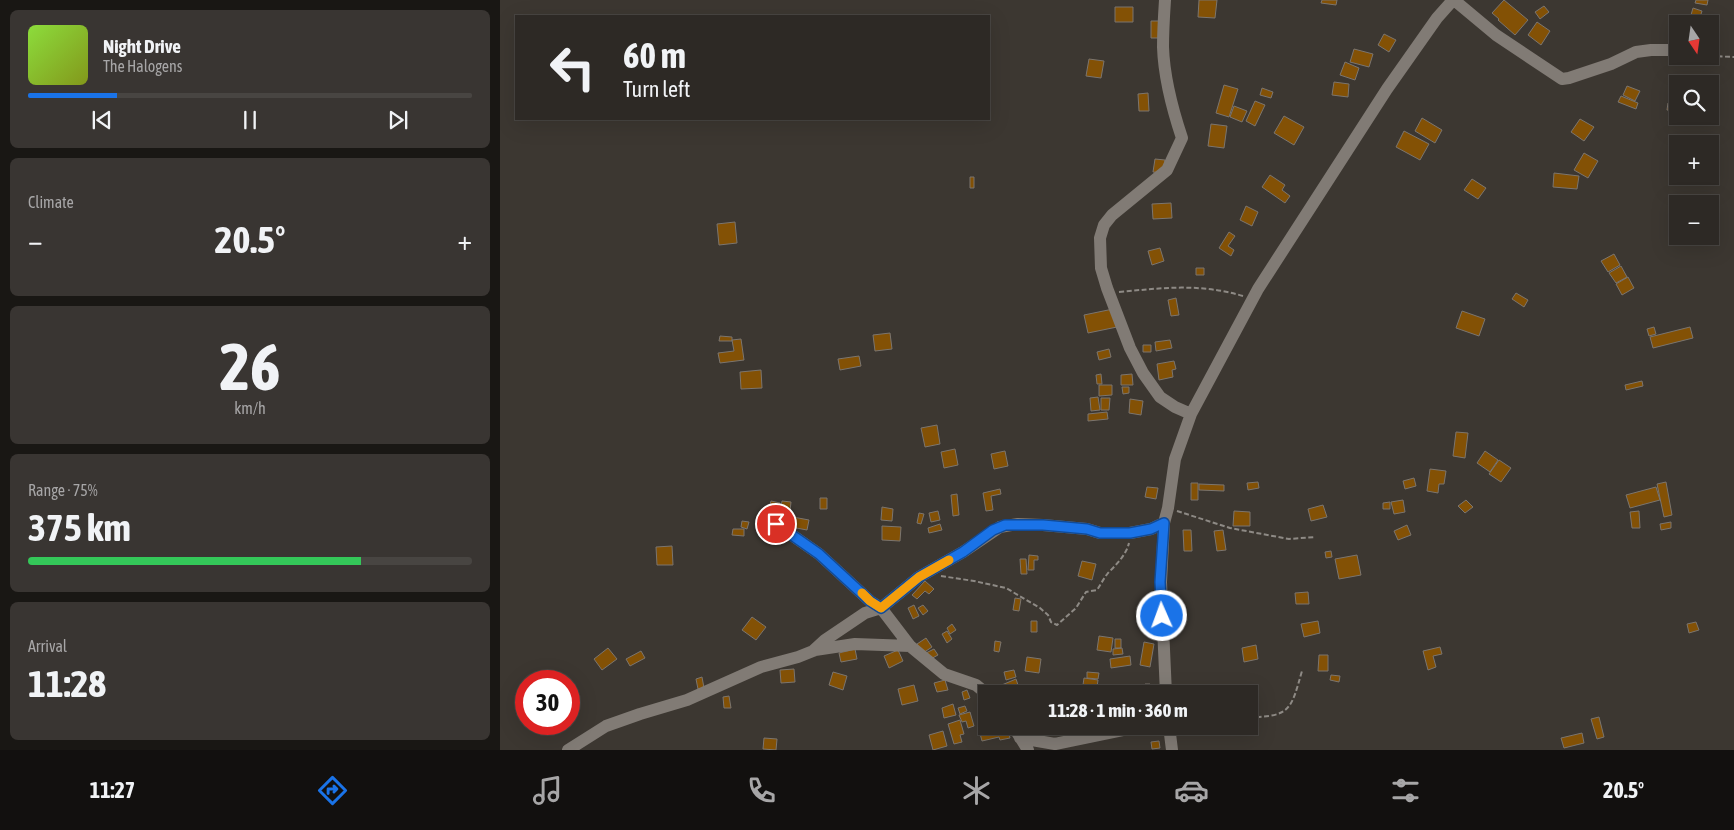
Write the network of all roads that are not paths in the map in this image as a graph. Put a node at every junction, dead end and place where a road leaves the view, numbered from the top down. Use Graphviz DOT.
graph roads {
  1 [pos="1165,0"];
  2 [pos="1454,0"];
  3 [pos="1669,50"];
  4 [pos="1191,414"];
  5 [pos="1164,523"];
  6 [pos="776,524"];
  7 [pos="881,608"];
  8 [pos="910,646"];
  9 [pos="813,651"];
  10 [pos="1166,685"];
  11 [pos="978,687"];
  12 [pos="1018,735"];
  13 [pos="1098,735"];
  14 [pos="1170,735"];
  15 [pos="1020,738"];
  16 [pos="568,750"];
  17 [pos="1028,750"];
  18 [pos="1172,750"];
  1 -- 4 [label="street"];
  2 -- 3 [label="street"];
  2 -- 4 [label="street"];
  4 -- 5 [label="street"];
  5 -- 7 [label="street"];
  5 -- 10 [label="street"];
  6 -- 7 [label="street"];
  7 -- 8 [label="street"];
  7 -- 9 [label="street"];
  8 -- 9 [label="street"];
  8 -- 11 [label="street"];
  9 -- 16 [label="street"];
  12 -- 15 [label="street"];
  13 -- 15 [label="street"];
  14 -- 18 [label="street"];
  15 -- 17 [label="street"];
}
